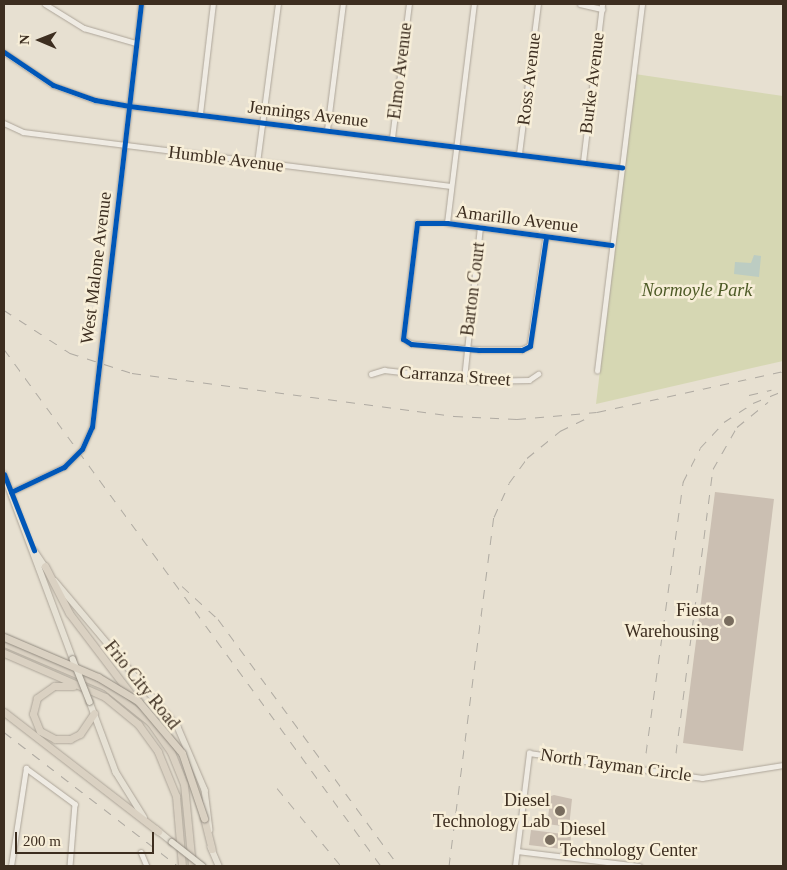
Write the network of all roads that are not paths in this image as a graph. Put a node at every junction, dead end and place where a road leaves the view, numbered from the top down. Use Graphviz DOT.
graph roads {
  1 [pos="45,4"];
  2 [pos="141,4"];
  3 [pos="213,4"];
  4 [pos="278,4"];
  5 [pos="343,4"];
  6 [pos="409,4"];
  7 [pos="474,4"];
  8 [pos="538,4"];
  9 [pos="580,4"];
  10 [pos="642,4"];
  11 [pos="602,6"];
  12 [pos="136,43"];
  13 [pos="4,52"];
  14 [pos="129,106"];
  15 [pos="200,114"];
  16 [pos="263,122"];
  17 [pos="4,123"];
  18 [pos="328,130"];
  19 [pos="392,138"];
  20 [pos="124,146"];
  21 [pos="457,146"];
  22 [pos="519,154"];
  23 [pos="583,162"];
  24 [pos="258,163"];
  25 [pos="622,166"];
  26 [pos="451,186"];
  27 [pos="447,223"];
  28 [pos="480,228"];
  29 [pos="546,236"];
  30 [pos="612,245"];
  31 [pos="466,349"];
  32 [pos="597,372"];
  33 [pos="372,374"];
  34 [pos="538,374"];
  35 [pos="464,380"];
  36 [pos="4,474"];
  37 [pos="11,492"];
  38 [pos="34,550"];
  39 [pos="45,566"];
  40 [pos="4,638"];
  41 [pos="4,643"];
  42 [pos="4,653"];
  43 [pos="94,692"];
  44 [pos="4,712"];
  45 [pos="94,713"];
  46 [pos="150,722"];
  47 [pos="783,765"];
  48 [pos="158,831"];
  49 [pos="212,849"];
  50 [pos="516,851"];
  51 [pos="141,852"];
  52 [pos="214,863"];
  53 [pos="12,866"];
  54 [pos="70,866"];
  55 [pos="147,866"];
  56 [pos="182,866"];
  57 [pos="192,866"];
  58 [pos="203,866"];
  59 [pos="219,866"];
  60 [pos="515,866"];
  61 [pos="639,866"];
  1 -- 12 [label="street"];
  2 -- 12 [label="street, West Malone Avenue"];
  3 -- 15 [label="street"];
  4 -- 16 [label="street"];
  5 -- 18 [label="street"];
  6 -- 19 [label="street, Elmo Avenue"];
  7 -- 21 [label="street"];
  8 -- 22 [label="street, Ross Avenue"];
  9 -- 11 [label="street"];
  10 -- 25 [label="street"];
  11 -- 23 [label="street, Burke Avenue"];
  12 -- 14 [label="street, West Malone Avenue"];
  13 -- 14 [label="street, Jennings Avenue"];
  14 -- 15 [label="street, Jennings Avenue"];
  14 -- 20 [label="street, West Malone Avenue"];
  15 -- 16 [label="street, Jennings Avenue"];
  16 -- 18 [label="street, Jennings Avenue"];
  16 -- 24 [label="street"];
  17 -- 20 [label="street, Humble Avenue"];
  18 -- 19 [label="street, Jennings Avenue"];
  19 -- 21 [label="street, Jennings Avenue"];
  20 -- 24 [label="street, Humble Avenue"];
  20 -- 37 [label="street, West Malone Avenue"];
  21 -- 22 [label="street, Jennings Avenue"];
  21 -- 26 [label="street"];
  22 -- 23 [label="street, Jennings Avenue"];
  23 -- 25 [label="street, Jennings Avenue"];
  24 -- 26 [label="street, Humble Avenue"];
  25 -- 30 [label="street"];
  26 -- 27 [label="street"];
  27 -- 28 [label="street, Amarillo Avenue"];
  27 -- 31 [label="street, Amarillo Avenue"];
  28 -- 29 [label="street, Amarillo Avenue"];
  28 -- 31 [label="street, Barton Court"];
  29 -- 30 [label="street, Amarillo Avenue"];
  29 -- 31 [label="street"];
  30 -- 32 [label="street"];
  31 -- 35 [label="street, Barton Court"];
  33 -- 35 [label="street, Carranza Street"];
  34 -- 35 [label="street, Carranza Street"];
  36 -- 37 [label="main road, Frio City Road"];
  37 -- 38 [label="main road, Frio City Road"];
  38 -- 39 [label="main road, Frio City Road"];
  38 -- 45 [label="main road, Frio City Road, bridge"];
  39 -- 46 [label="highway"];
  39 -- 49 [label="main road, Frio City Road"];
  40 -- 49 [label="highway, bridge"];
  41 -- 46 [label="highway"];
  42 -- 43 [label="highway"];
  43 -- 45 [label="highway"];
  43 -- 56 [label="highway"];
  44 -- 48 [label="highway"];
  45 -- 48 [label="main road, Frio City Road"];
  46 -- 57 [label="highway"];
  47 -- 50 [label="street, North Tayman Circle"];
  48 -- 58 [label="main road, Frio City Road, bridge"];
  49 -- 52 [label="main road, Frio City Road"];
  50 -- 60 [label="street"];
  50 -- 61 [label="street"];
  51 -- 55 [label="street"];
  52 -- 59 [label="main road, Frio City Road"];
  53 -- 54 [label="street"];
}
